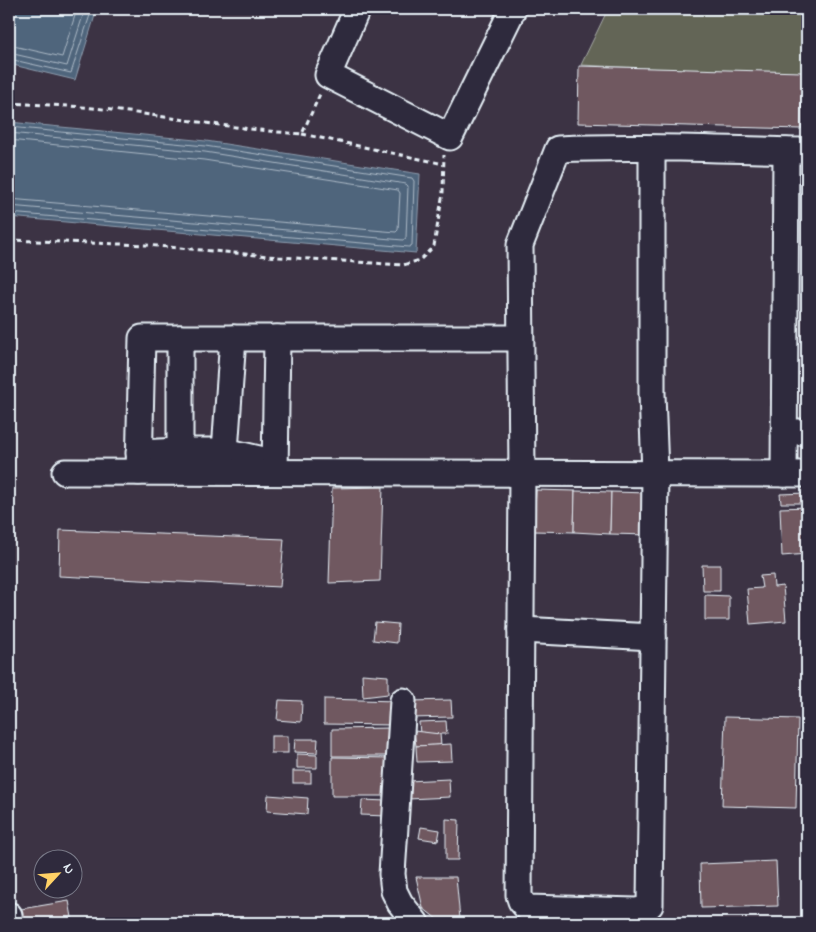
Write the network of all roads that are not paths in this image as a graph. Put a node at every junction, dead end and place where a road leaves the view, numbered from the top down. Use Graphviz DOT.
graph roads {
  1 [pos="357,9"];
  2 [pos="504,12"];
  3 [pos="652,148"];
  4 [pos="796,151"];
  5 [pos="180,338"];
  6 [pos="233,338"];
  7 [pos="277,338"];
  8 [pos="520,338"];
  9 [pos="796,432"];
  10 [pos="180,450"];
  11 [pos="225,451"];
  12 [pos="139,462"];
  13 [pos="275,467"];
  14 [pos="66,472"];
  15 [pos="522,473"];
  16 [pos="655,473"];
  17 [pos="796,474"];
  18 [pos="521,630"];
  19 [pos="653,637"];
  20 [pos="403,701"];
  21 [pos="9,915"];
  22 [pos="10,923"];
  23 [pos="416,923"];
  1 -- 2 [label="street"];
  3 -- 4 [label="street"];
  3 -- 8 [label="street"];
  3 -- 16 [label="street"];
  4 -- 9 [label="street"];
  5 -- 6 [label="street"];
  5 -- 10 [label="street"];
  5 -- 12 [label="street"];
  6 -- 7 [label="street"];
  6 -- 11 [label="street"];
  7 -- 8 [label="street"];
  7 -- 13 [label="street"];
  8 -- 15 [label="street"];
  9 -- 17 [label="street"];
  10 -- 11 [label="street"];
  10 -- 12 [label="street"];
  11 -- 13 [label="street"];
  12 -- 13 [label="street"];
  12 -- 14 [label="street"];
  13 -- 15 [label="street"];
  15 -- 16 [label="street"];
  15 -- 18 [label="street"];
  16 -- 17 [label="street"];
  16 -- 19 [label="street"];
  18 -- 19 [label="street"];
  18 -- 19 [label="street"];
  20 -- 23 [label="street"];
  21 -- 22 [label="street"];
}
